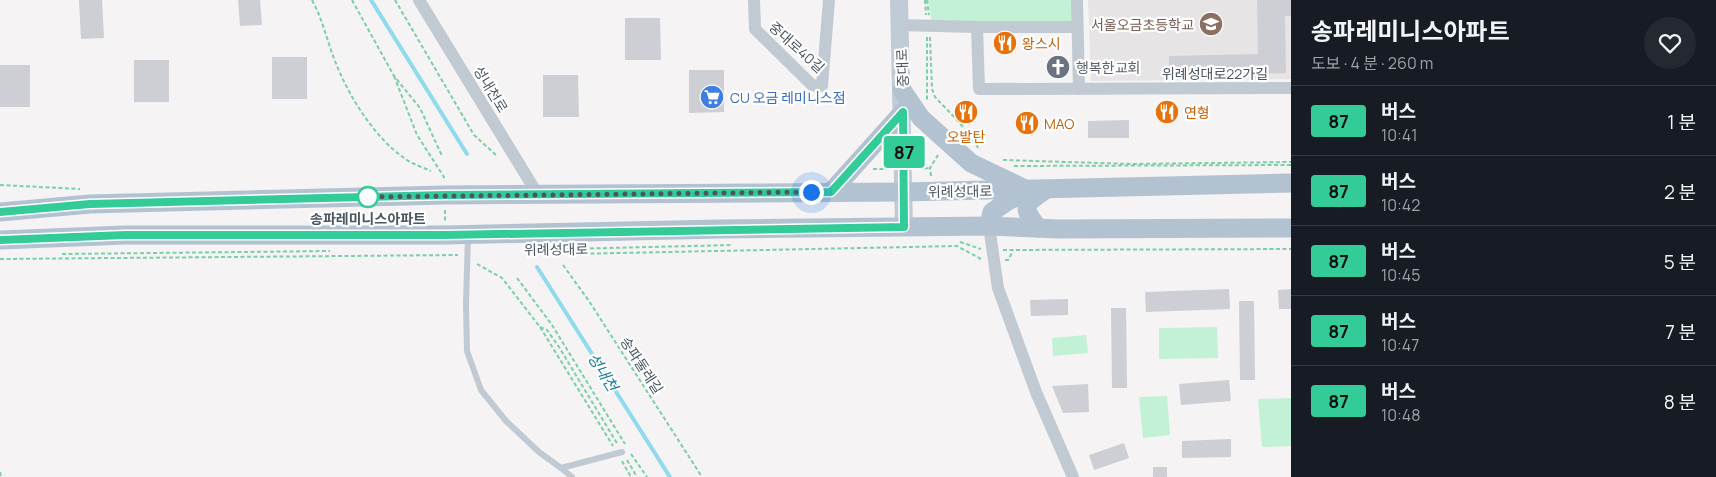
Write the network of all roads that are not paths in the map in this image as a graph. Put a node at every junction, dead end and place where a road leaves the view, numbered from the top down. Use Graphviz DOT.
graph roads {
  1 [pos="419,0"];
  2 [pos="754,0"];
  3 [pos="829,0"];
  4 [pos="899,0"];
  5 [pos="1076,0"];
  6 [pos="900,25"];
  7 [pos="977,27"];
  8 [pos="1077,27"];
  9 [pos="1291,88"];
  10 [pos="1079,89"];
  11 [pos="902,90"];
  12 [pos="903,112"];
  13 [pos="1291,183"];
  14 [pos="1035,189"];
  15 [pos="831,192"];
  16 [pos="904,192"];
  17 [pos="538,194"];
  18 [pos="0,200"];
  19 [pos="43,209"];
  20 [pos="0,212"];
  21 [pos="989,226"];
  22 [pos="904,227"];
  23 [pos="1038,228"];
  24 [pos="1291,228"];
  25 [pos="468,234"];
  26 [pos="3,241"];
  27 [pos="620,453"];
  28 [pos="562,468"];
  29 [pos="572,477"];
  30 [pos="1073,477"];
  1 -- 17 [label="street, 성내천로"];
  2 -- 3 [label="street, 중대로40길"];
  4 -- 6 [label="main road, 중대로"];
  5 -- 8 [label="street"];
  6 -- 7 [label="street"];
  6 -- 11 [label="main road, 중대로"];
  7 -- 8 [label="street"];
  7 -- 10 [label="street, 위례성대로22가길"];
  8 -- 10 [label="street"];
  9 -- 10 [label="street, 위례성대로22가길"];
  11 -- 12 [label="main road, 중대로"];
  11 -- 14 [label="main road"];
  12 -- 15 [label="main road"];
  12 -- 16 [label="main road, 중대로"];
  13 -- 14 [label="main road, 위례성대로"];
  14 -- 16 [label="main road, 위례성대로"];
  14 -- 21 [label="main road"];
  14 -- 23 [label="main road"];
  15 -- 16 [label="main road, 위례성대로"];
  15 -- 17 [label="main road, 위례성대로"];
  16 -- 22 [label="main road, 중대로"];
  17 -- 19 [label="main road, 위례성대로"];
  18 -- 19 [label="main road"];
  19 -- 20 [label="main road, 위례성대로"];
  21 -- 22 [label="main road, 위례성대로"];
  21 -- 23 [label="main road, 위례성대로"];
  21 -- 30 [label="street"];
  22 -- 25 [label="main road, 위례성대로"];
  23 -- 24 [label="main road, 위례성대로"];
  25 -- 26 [label="main road, 위례성대로"];
  25 -- 28 [label="lane"];
  27 -- 28 [label="lane"];
  28 -- 29 [label="lane"];
}
